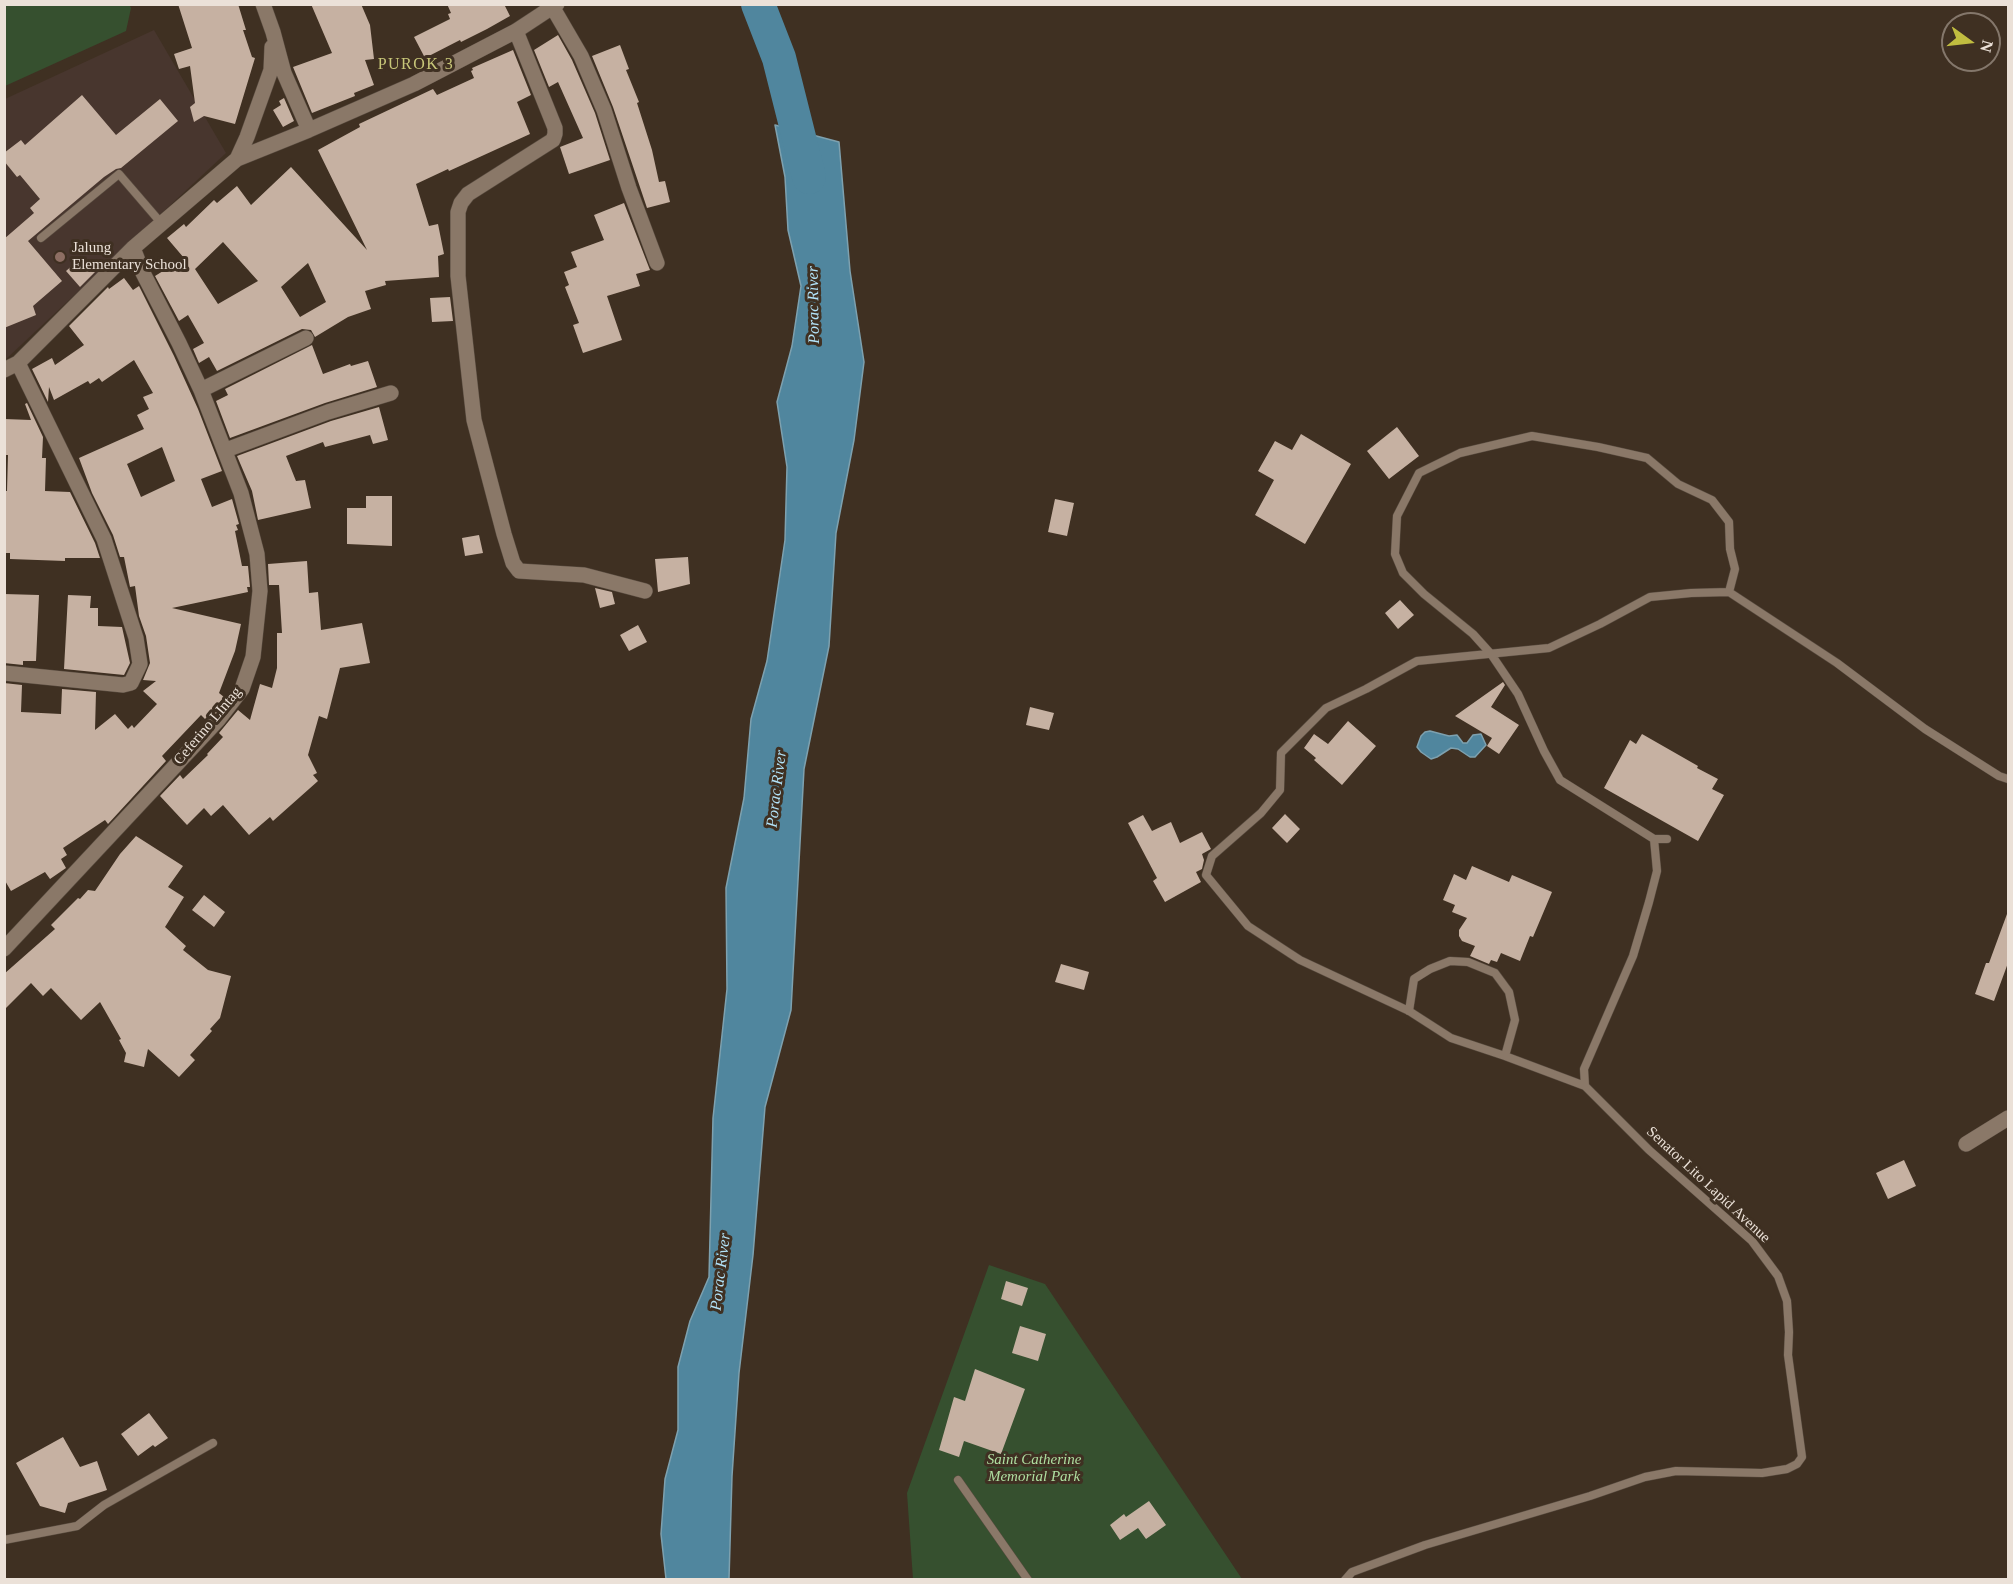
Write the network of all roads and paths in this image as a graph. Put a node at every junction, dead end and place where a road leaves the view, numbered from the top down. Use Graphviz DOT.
graph roads {
  1 [pos="262,4"];
  2 [pos="555,6"];
  3 [pos="516,31"];
  4 [pos="273,32"];
  5 [pos="309,130"];
  6 [pos="237,159"];
  7 [pos="162,224"];
  8 [pos="41,238"];
  9 [pos="133,248"];
  10 [pos="657,263"];
  11 [pos="306,338"];
  12 [pos="11,367"];
  13 [pos="201,390"];
  14 [pos="391,393"];
  15 [pos="225,450"];
  16 [pos="645,591"];
  17 [pos="1729,592"];
  18 [pos="1491,654"];
  19 [pos="4,672"];
  20 [pos="2008,779"];
  21 [pos="1654,839"];
  22 [pos="1667,839"];
  23 [pos="4,949"];
  24 [pos="1409,1011"];
  25 [pos="1505,1056"];
  26 [pos="1585,1086"];
  27 [pos="2008,1118"];
  28 [pos="1966,1144"];
  29 [pos="213,1443"];
  30 [pos="958,1480"];
  31 [pos="4,1540"];
  32 [pos="1028,1580"];
  33 [pos="1345,1580"];
  1 -- 4 [label="street"];
  2 -- 3 [label="street"];
  2 -- 10 [label="street"];
  3 -- 5 [label="street"];
  3 -- 16 [label="street"];
  4 -- 5 [label="street"];
  4 -- 6 [label="street"];
  5 -- 6 [label="street"];
  6 -- 7 [label="street"];
  7 -- 8 [label="lane"];
  7 -- 9 [label="street"];
  9 -- 12 [label="street"];
  9 -- 13 [label="street, Ceferino LIntag"];
  11 -- 13 [label="street"];
  12 -- 19 [label="street"];
  13 -- 15 [label="street, Ceferino LIntag"];
  14 -- 15 [label="street"];
  15 -- 23 [label="street, Ceferino LIntag"];
  17 -- 18 [label="lane"];
  17 -- 18 [label="lane"];
  17 -- 20 [label="lane"];
  18 -- 21 [label="lane"];
  18 -- 24 [label="lane, Senator Lito Lapid Avenue"];
  21 -- 22 [label="lane"];
  21 -- 26 [label="lane"];
  24 -- 25 [label="lane, Senator Lito Lapid Avenue"];
  24 -- 25 [label="lane"];
  25 -- 26 [label="lane, Senator Lito Lapid Avenue"];
  26 -- 33 [label="lane, Senator Lito Lapid Avenue"];
  27 -- 28 [label="street"];
  29 -- 31 [label="lane"];
  30 -- 32 [label="lane"];
}
